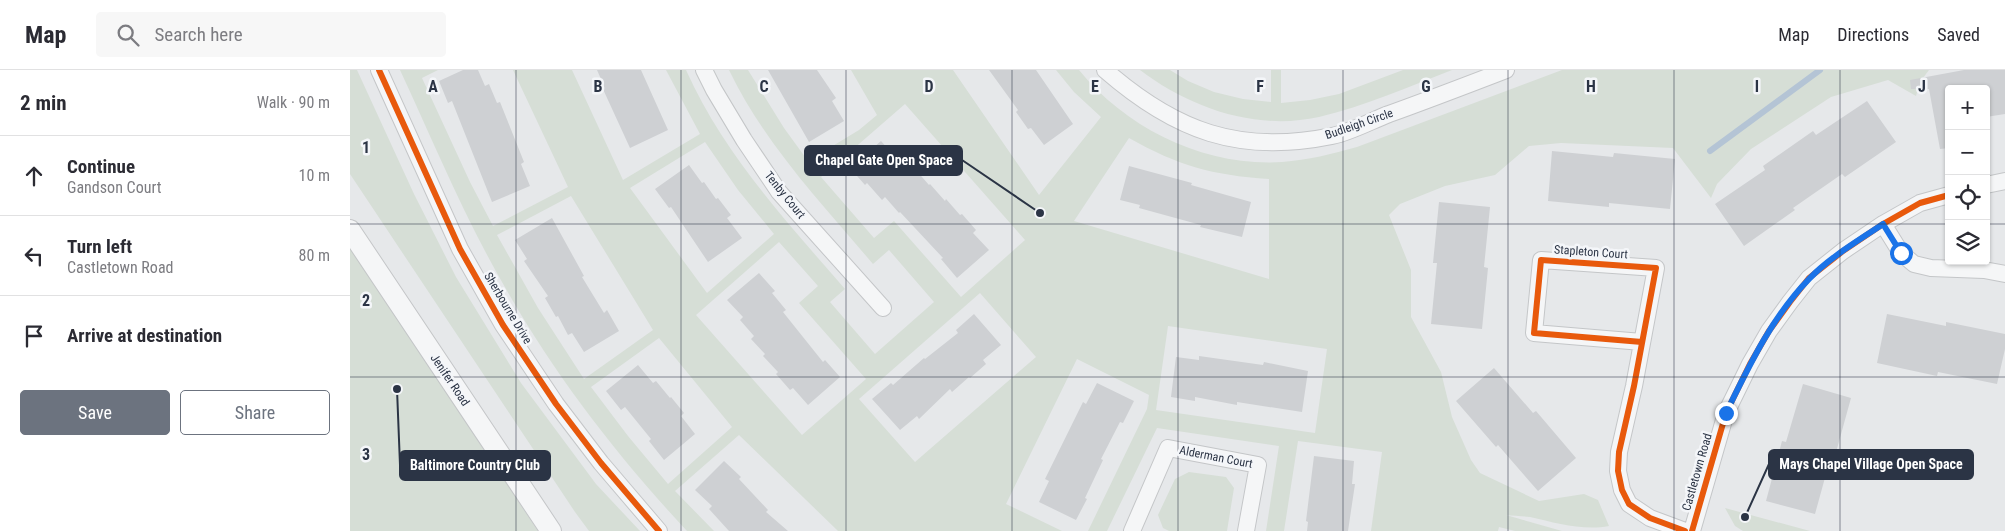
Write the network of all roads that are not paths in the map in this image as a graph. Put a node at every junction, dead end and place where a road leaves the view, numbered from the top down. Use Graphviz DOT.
graph roads {
  1 [pos="379,70"];
  2 [pos="704,70"];
  3 [pos="1105,70"];
  4 [pos="1506,70"];
  5 [pos="2005,181"];
  6 [pos="1990,184"];
  7 [pos="1945,196"];
  8 [pos="1883,224"];
  9 [pos="350,230"];
  10 [pos="2005,274"];
  11 [pos="883,308"];
  12 [pos="1642,342"];
  13 [pos="551,531"];
  14 [pos="659,531"];
  15 [pos="1132,531"];
  16 [pos="1246,531"];
  17 [pos="1685,531"];
  18 [pos="1692,531"];
  1 -- 14 [label="street, Sherbourne Drive"];
  2 -- 11 [label="street, Tenby Court"];
  3 -- 4 [label="street, Budleigh Circle"];
  5 -- 6 [label="street"];
  7 -- 8 [label="street, Castletown Road"];
  8 -- 10 [label="street"];
  8 -- 18 [label="street, Castletown Road"];
  9 -- 13 [label="street, Jenifer Road"];
  12 -- 12 [label="street, Stapleton Court"];
  12 -- 17 [label="street, Stapleton Court"];
  15 -- 16 [label="street, Alderman Court"];
}
